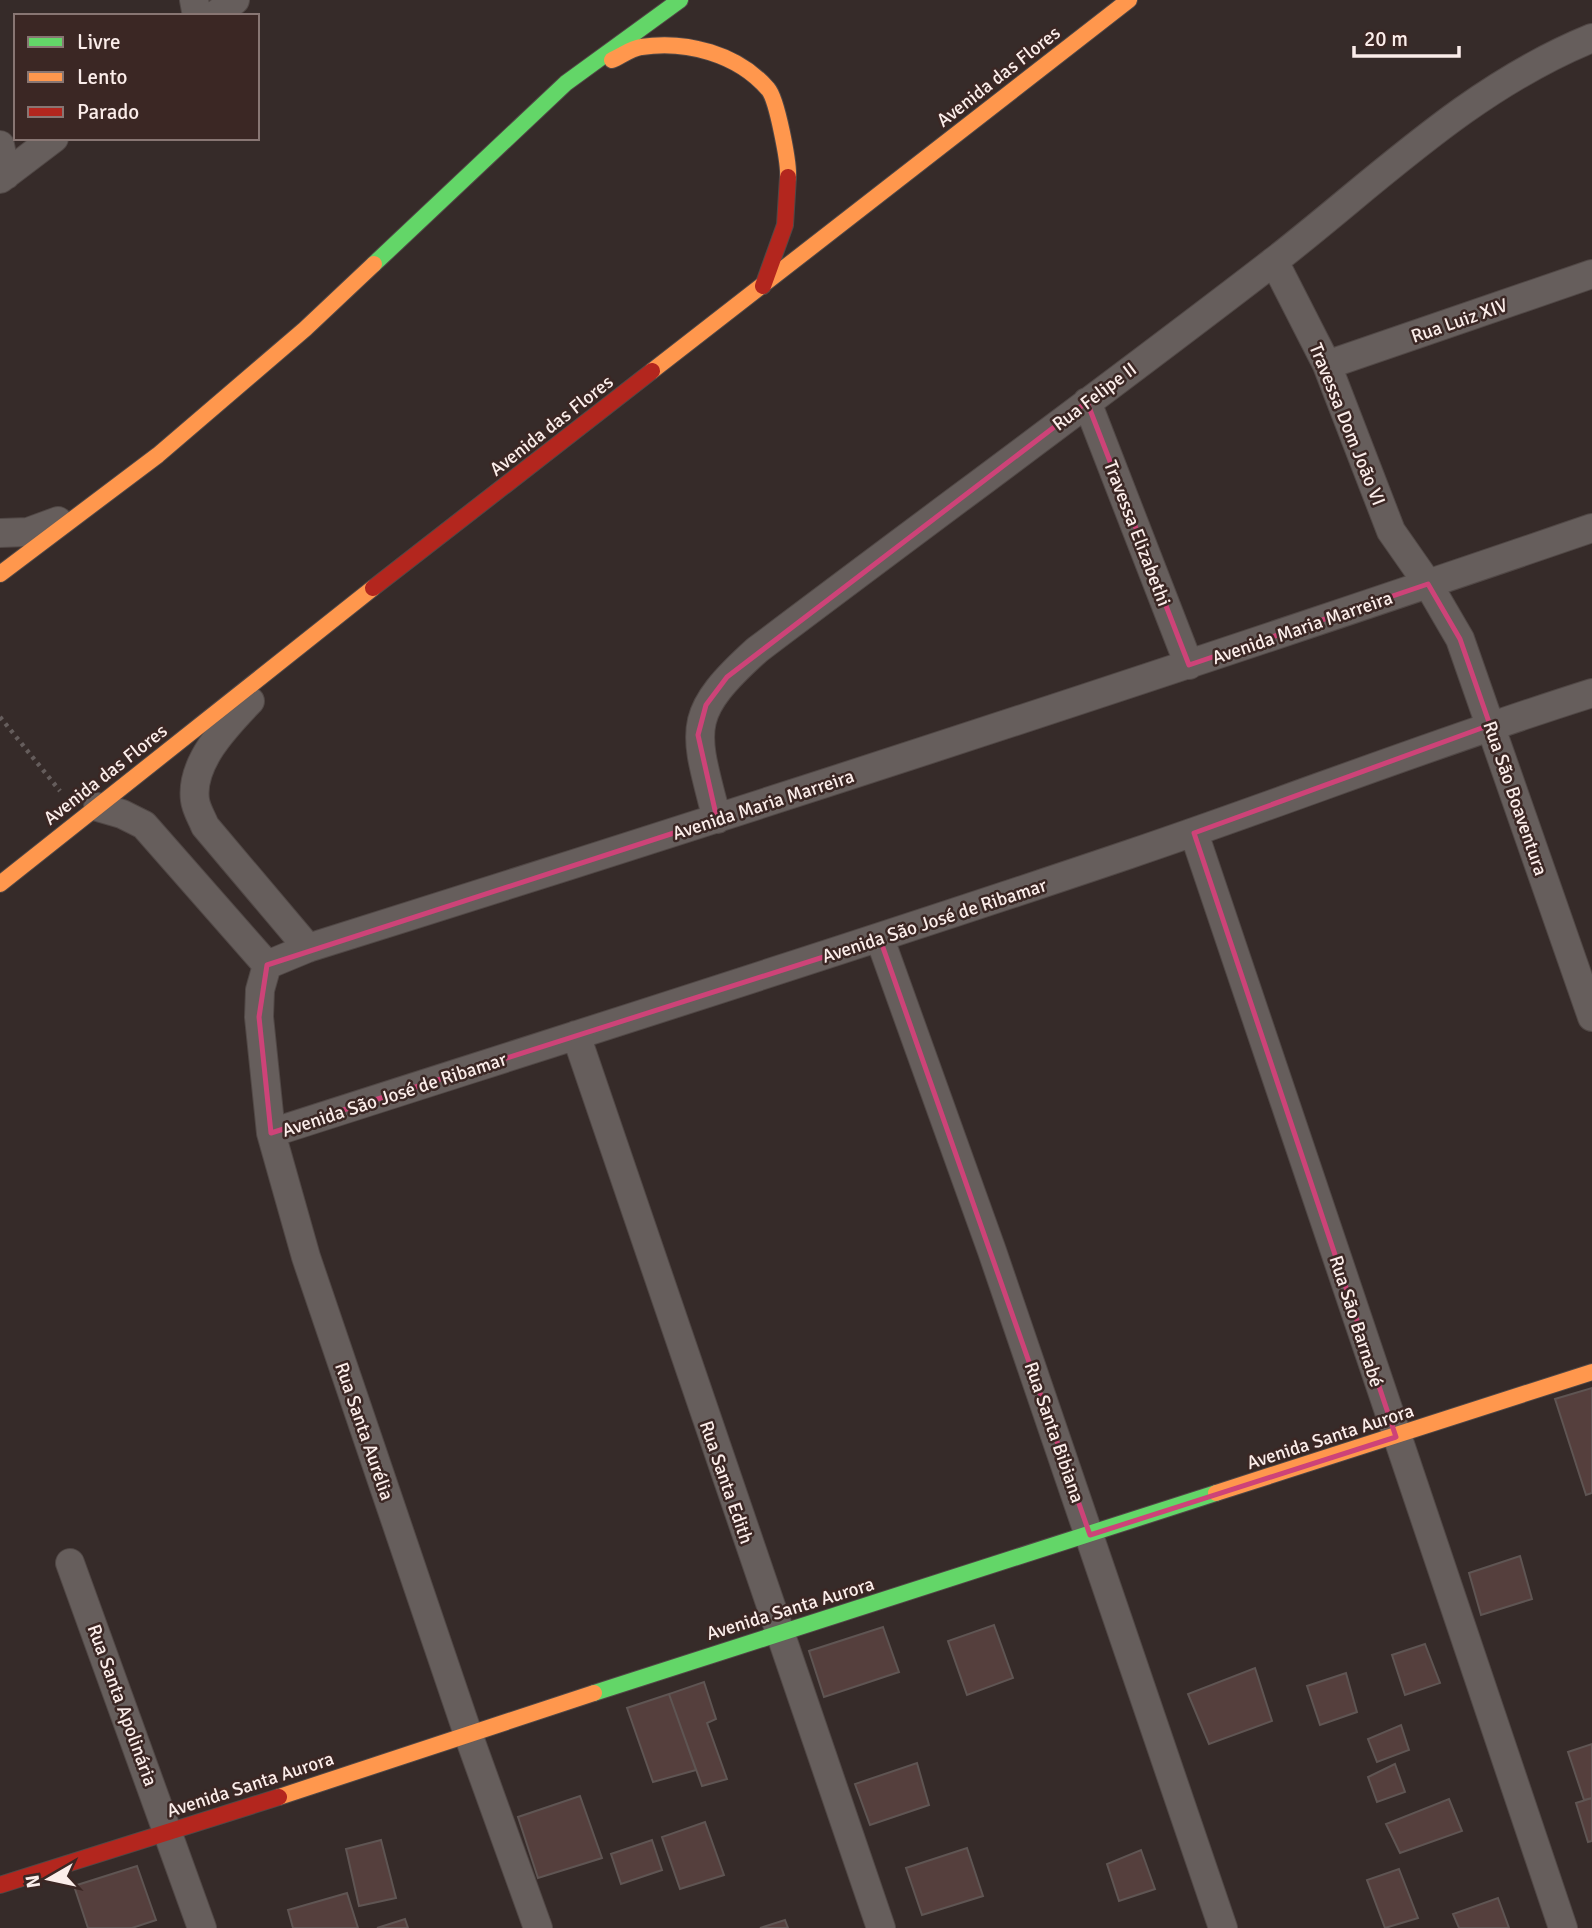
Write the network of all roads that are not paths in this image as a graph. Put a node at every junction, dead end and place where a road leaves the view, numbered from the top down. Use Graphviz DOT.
graph roads {
  1 [pos="235,0"];
  2 [pos="680,0"];
  3 [pos="1129,0"];
  4 [pos="217,14"];
  5 [pos="1592,38"];
  6 [pos="566,83"];
  7 [pos="51,140"];
  8 [pos="0,145"];
  9 [pos="3,177"];
  10 [pos="1274,261"];
  11 [pos="1592,274"];
  12 [pos="763,286"];
  13 [pos="1327,365"];
  14 [pos="1087,402"];
  15 [pos="81,513"];
  16 [pos="1592,528"];
  17 [pos="0,533"];
  18 [pos="0,574"];
  19 [pos="1428,584"];
  20 [pos="313,635"];
  21 [pos="1189,665"];
  22 [pos="1592,692"];
  23 [pos="1490,724"];
  24 [pos="98,807"];
  25 [pos="717,819"];
  26 [pos="1194,833"];
  27 [pos="0,884"];
  28 [pos="880,939"];
  29 [pos="308,948"];
  30 [pos="268,965"];
  31 [pos="1592,1017"];
  32 [pos="576,1035"];
  33 [pos="271,1133"];
  34 [pos="1592,1372"];
  35 [pos="1396,1437"];
  36 [pos="1090,1535"];
  37 [pos="70,1563"];
  38 [pos="778,1633"];
  39 [pos="468,1734"];
  40 [pos="170,1833"];
  41 [pos="0,1885"];
  42 [pos="202,1928"];
  43 [pos="538,1928"];
  44 [pos="881,1928"];
  45 [pos="1223,1928"];
  46 [pos="1563,1928"];
  1 -- 4 [label="street"];
  2 -- 6 [label="main road"];
  3 -- 12 [label="main road, Avenida das Flores"];
  5 -- 10 [label="street, Rua Felipe II"];
  6 -- 12 [label="main road"];
  6 -- 15 [label="main road"];
  7 -- 9 [label="street"];
  8 -- 9 [label="street"];
  10 -- 13 [label="street, Travessa Dom João VI"];
  10 -- 14 [label="street, Rua Felipe II"];
  11 -- 13 [label="street, Rua Luiz XIV"];
  12 -- 20 [label="main road, Avenida das Flores"];
  13 -- 19 [label="street, Travessa Dom João VI"];
  14 -- 21 [label="street, Travessa Elizabethi"];
  14 -- 25 [label="street, Rua Felipe II"];
  15 -- 17 [label="street"];
  15 -- 18 [label="main road"];
  16 -- 19 [label="street, Avenida Maria Marreira"];
  19 -- 21 [label="street, Avenida Maria Marreira"];
  19 -- 23 [label="street, Rua São Boaventura"];
  20 -- 24 [label="main road, Avenida das Flores"];
  20 -- 29 [label="street"];
  21 -- 25 [label="street, Avenida Maria Marreira"];
  22 -- 23 [label="street, Avenida São José de Ribamar"];
  23 -- 26 [label="street, Avenida São José de Ribamar"];
  23 -- 31 [label="street, Rua São Boaventura"];
  24 -- 27 [label="main road, Avenida das Flores"];
  24 -- 30 [label="street"];
  25 -- 29 [label="street, Avenida Maria Marreira"];
  26 -- 28 [label="street, Avenida São José de Ribamar"];
  26 -- 35 [label="street, Rua São Barnabé"];
  28 -- 32 [label="street, Avenida São José de Ribamar"];
  28 -- 36 [label="street, Rua Santa Bibiana"];
  29 -- 30 [label="street"];
  30 -- 33 [label="street, Rua Santa Aurélia"];
  32 -- 33 [label="street, Avenida São José de Ribamar"];
  32 -- 38 [label="street, Rua Santa Edith"];
  33 -- 39 [label="street, Rua Santa Aurélia"];
  34 -- 35 [label="main road, Avenida Santa Aurora"];
  35 -- 36 [label="main road, Avenida Santa Aurora"];
  35 -- 46 [label="street, Rua São Barnabé"];
  36 -- 38 [label="main road, Avenida Santa Aurora"];
  36 -- 45 [label="street, Rua Santa Bibiana"];
  37 -- 40 [label="street, Rua Santa Apolinária"];
  38 -- 39 [label="main road, Avenida Santa Aurora"];
  38 -- 44 [label="street, Rua Santa Edith"];
  39 -- 40 [label="main road, Avenida Santa Aurora"];
  39 -- 43 [label="street, Rua Santa Aurélia"];
  40 -- 41 [label="main road, Avenida Santa Aurora"];
  40 -- 42 [label="street, Rua Santa Apolinária"];
}
